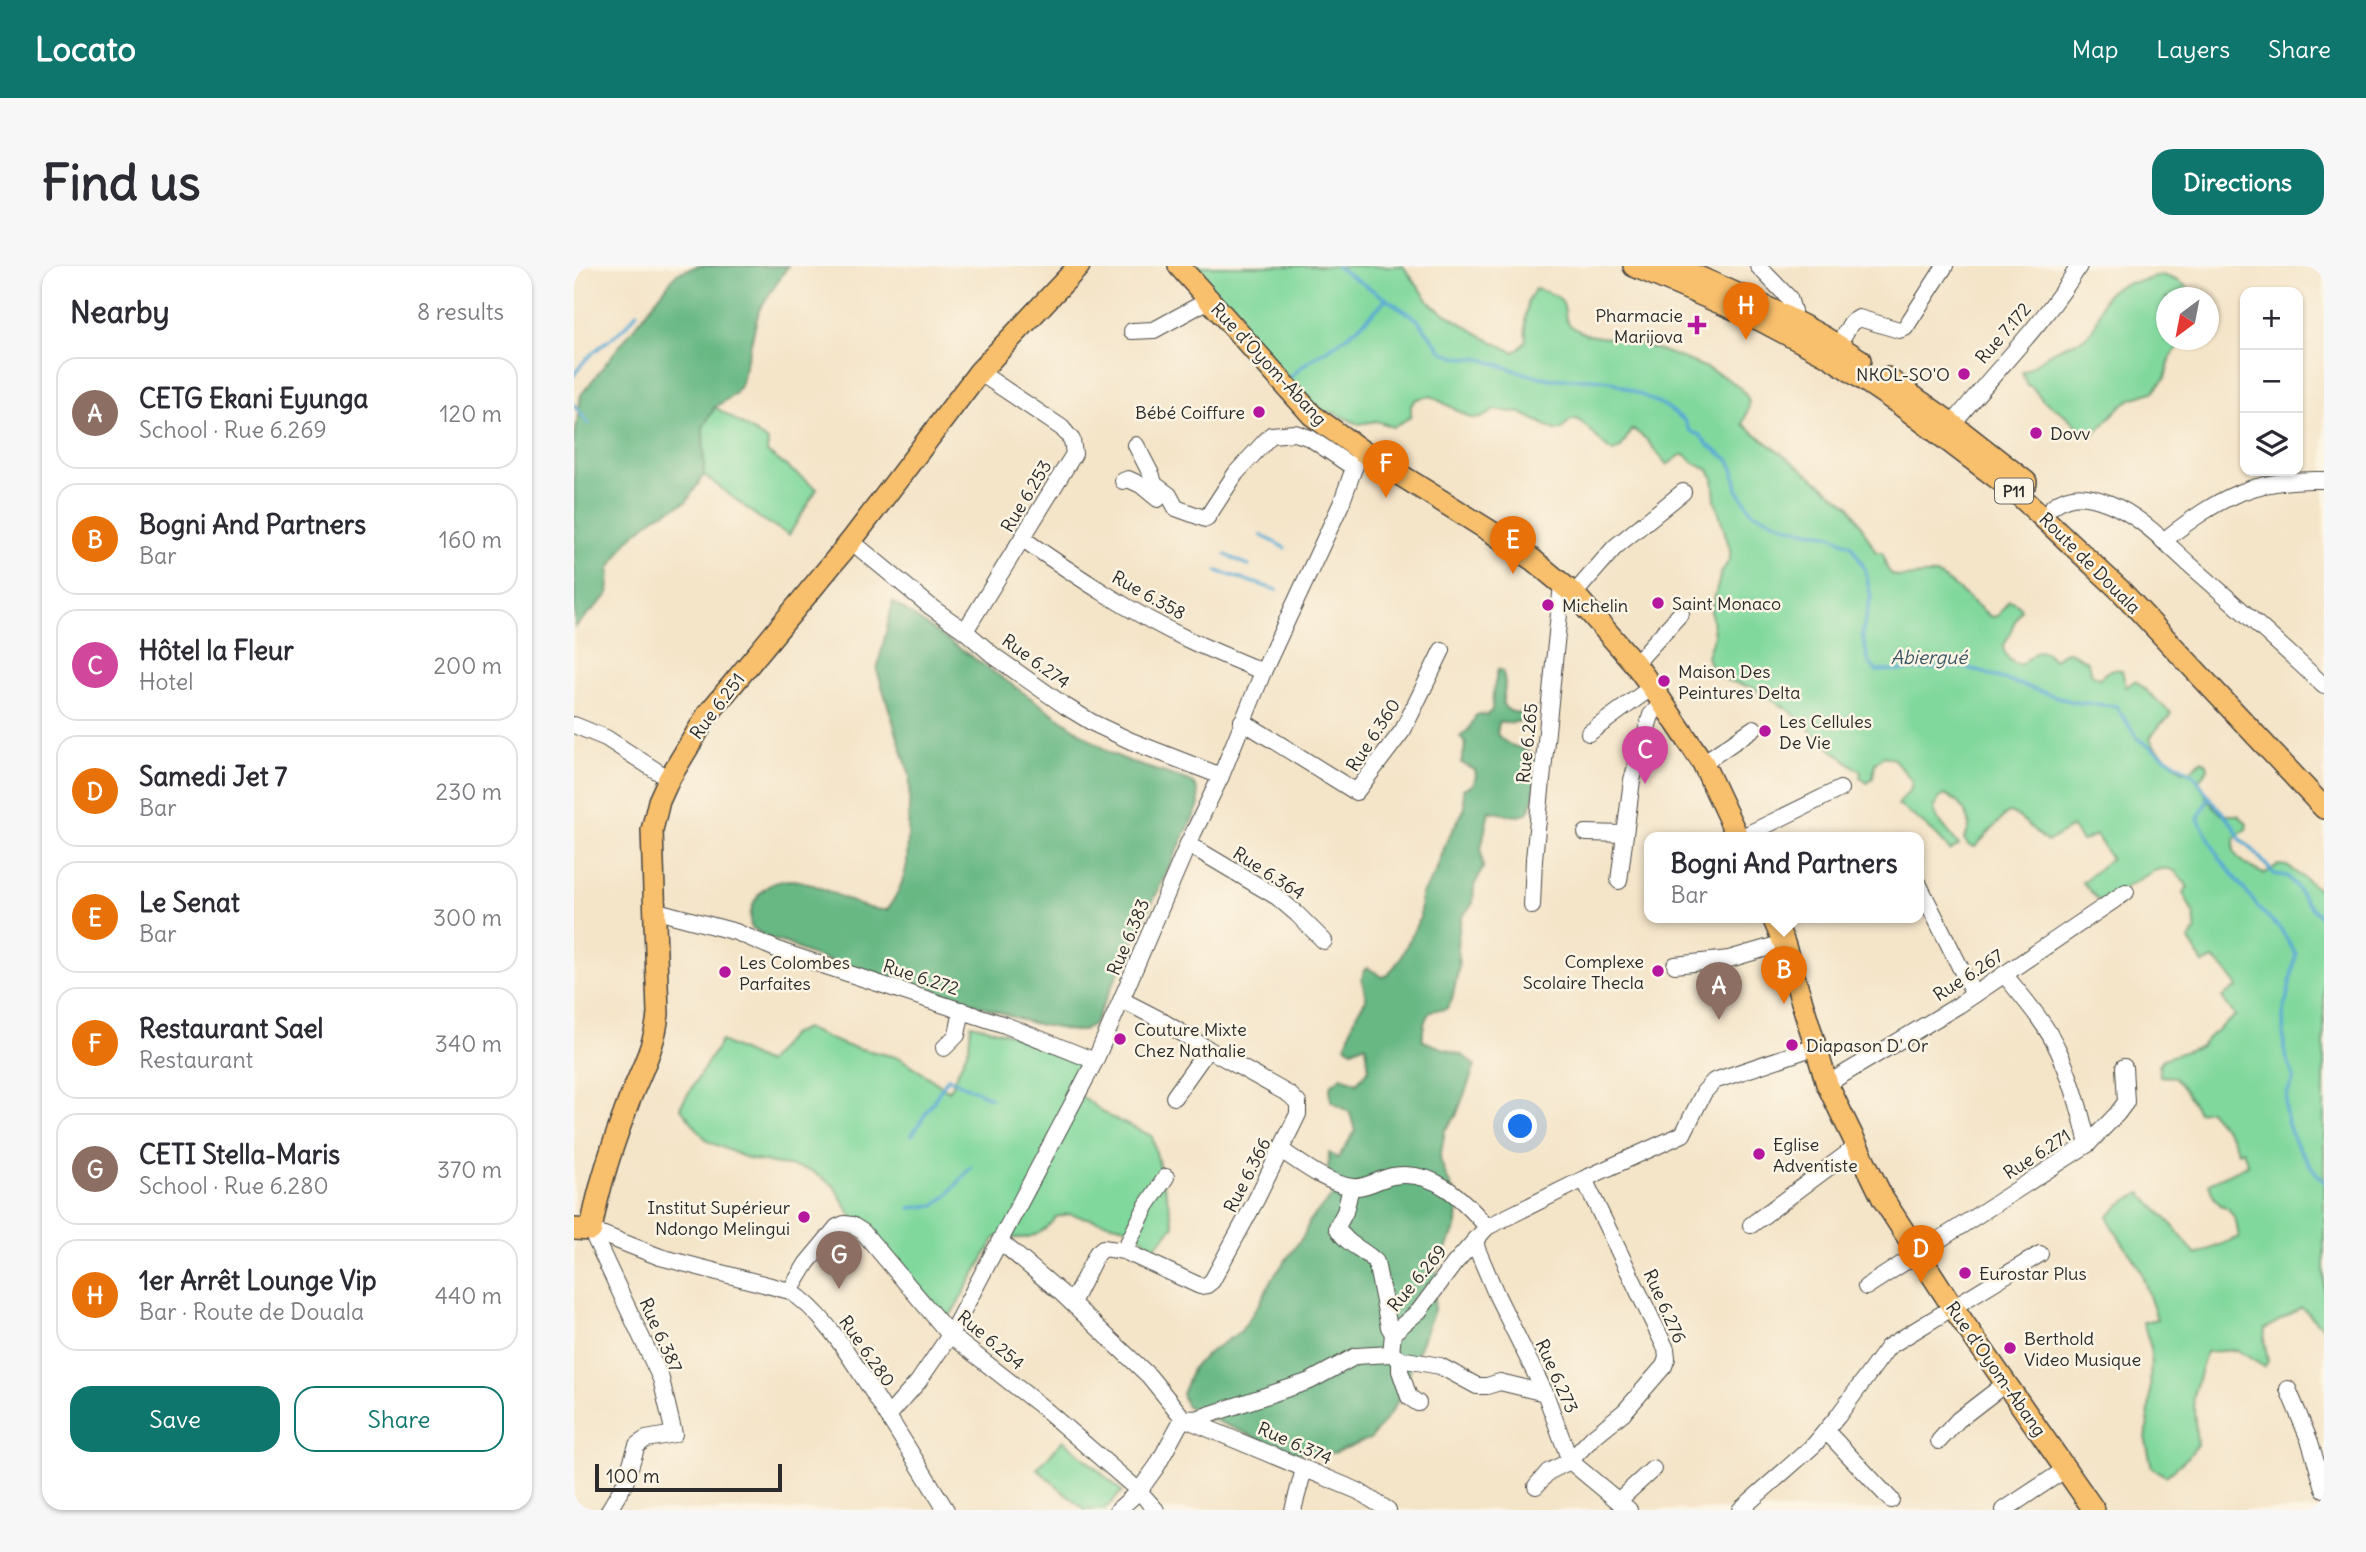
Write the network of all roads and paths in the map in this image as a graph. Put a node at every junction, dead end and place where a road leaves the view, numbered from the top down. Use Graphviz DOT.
graph roads {
  1 [pos="1079,266"];
  2 [pos="1179,266"];
  3 [pos="1634,266"];
  4 [pos="1673,266"];
  5 [pos="1758,266"];
  6 [pos="1945,266"];
  7 [pos="2080,266"];
  8 [pos="1209,300"];
  9 [pos="1788,318"];
  10 [pos="1132,331"];
  11 [pos="1838,345"];
  12 [pos="979,372"];
  13 [pos="1953,424"];
  14 [pos="1136,445"];
  15 [pos="1358,459"];
  16 [pos="2324,480"];
  17 [pos="1123,481"];
  18 [pos="2023,489"];
  19 [pos="1683,492"];
  20 [pos="2053,506"];
  21 [pos="1176,508"];
  22 [pos="1023,539"];
  23 [pos="851,541"];
  24 [pos="2163,541"];
  25 [pos="1568,589"];
  26 [pos="1681,612"];
  27 [pos="965,631"];
  28 [pos="1442,650"];
  29 [pos="1635,664"];
  30 [pos="1263,672"];
  31 [pos="2324,686"];
  32 [pos="1657,695"];
  33 [pos="1242,721"];
  34 [pos="574,725"];
  35 [pos="1754,728"];
  36 [pos="1589,733"];
  37 [pos="1703,763"];
  38 [pos="1221,776"];
  39 [pos="669,779"];
  40 [pos="1840,789"];
  41 [pos="2324,791"];
  42 [pos="2324,808"];
  43 [pos="1736,832"];
  44 [pos="1751,832"];
  45 [pos="1586,833"];
  46 [pos="1625,834"];
  47 [pos="1188,844"];
  48 [pos="1619,881"];
  49 [pos="2126,892"];
  50 [pos="1924,896"];
  51 [pos="1532,906"];
  52 [pos="653,910"];
  53 [pos="1775,923"];
  54 [pos="1324,941"];
  55 [pos="1784,943"];
  56 [pos="1675,965"];
  57 [pos="2004,974"];
  58 [pos="1974,995"];
  59 [pos="1122,1000"];
  60 [pos="962,1010"];
  61 [pos="1815,1047"];
  62 [pos="944,1048"];
  63 [pos="1208,1049"];
  64 [pos="1095,1061"];
  65 [pos="2124,1067"];
  66 [pos="1827,1084"];
  67 [pos="1174,1097"];
  68 [pos="2088,1144"];
  69 [pos="1856,1147"];
  70 [pos="1280,1150"];
  71 [pos="1166,1177"];
  72 [pos="1584,1179"];
  73 [pos="1351,1187"];
  74 [pos="1751,1225"];
  75 [pos="583,1230"];
  76 [pos="1481,1233"];
  77 [pos="1001,1242"];
  78 [pos="1124,1251"];
  79 [pos="1916,1253"];
  80 [pos="2040,1254"];
  81 [pos="1866,1287"];
  82 [pos="790,1291"];
  83 [pos="1072,1303"];
  84 [pos="1954,1308"];
  85 [pos="1393,1333"];
  86 [pos="950,1335"];
  87 [pos="1395,1357"];
  88 [pos="2006,1383"];
  89 [pos="2288,1389"];
  90 [pos="1545,1392"];
  91 [pos="1418,1403"];
  92 [pos="888,1416"];
  93 [pos="1183,1418"];
  94 [pos="1826,1431"];
  95 [pos="1939,1441"];
  96 [pos="1570,1461"];
  97 [pos="1304,1469"];
  98 [pos="1653,1469"];
  99 [pos="2066,1469"];
  100 [pos="1536,1486"];
  101 [pos="2324,1489"];
  102 [pos="1139,1491"];
  103 [pos="1891,1500"];
  104 [pos="1624,1506"];
  105 [pos="609,1510"];
  106 [pos="946,1510"];
  107 [pos="1118,1510"];
  108 [pos="1156,1510"];
  109 [pos="1293,1510"];
  110 [pos="1388,1510"];
  111 [pos="1740,1510"];
  112 [pos="2004,1510"];
  113 [pos="2094,1510"];
  1 -- 12 [label="main road, Rue 6.251"];
  2 -- 8 [label="main road, Rue d'Oyom-Abang"];
  3 -- 18 [label="main road, Route de Douala / P11"];
  4 -- 9 [label="main road, P11"];
  5 -- 9 [label="street"];
  6 -- 11 [label="street"];
  7 -- 13 [label="street, Rue 7.172"];
  8 -- 10 [label="street"];
  8 -- 15 [label="main road, Rue d'Oyom-Abang"];
  9 -- 11 [label="main road, P11"];
  11 -- 13 [label="main road, P11"];
  12 -- 22 [label="street, Rue 6.253"];
  12 -- 23 [label="main road, Rue 6.251"];
  13 -- 18 [label="main road, P11"];
  14 -- 21 [label="street"];
  15 -- 21 [label="street"];
  15 -- 25 [label="main road, Rue d'Oyom-Abang"];
  15 -- 30 [label="street, Rue 6.383"];
  16 -- 24 [label="street"];
  17 -- 21 [label="street"];
  18 -- 20 [label="main road, P11"];
  18 -- 42 [label="main road, Route de Douala / P11"];
  19 -- 25 [label="street"];
  20 -- 24 [label="street"];
  20 -- 41 [label="main road, P11"];
  22 -- 27 [label="street, Rue 6.253"];
  22 -- 30 [label="street, Rue 6.358"];
  23 -- 27 [label="street, Rue 6.274"];
  23 -- 39 [label="main road, Rue 6.251"];
  24 -- 31 [label="street"];
  25 -- 29 [label="main road, Rue d'Oyom-Abang"];
  25 -- 51 [label="street, Rue 6.265"];
  26 -- 29 [label="street"];
  27 -- 38 [label="street, Rue 6.274"];
  28 -- 33 [label="street, Rue 6.360"];
  29 -- 32 [label="main road, Rue d'Oyom-Abang"];
  30 -- 33 [label="street, Rue 6.383"];
  32 -- 36 [label="street"];
  32 -- 37 [label="main road, Rue d'Oyom-Abang"];
  32 -- 46 [label="street"];
  33 -- 38 [label="street, Rue 6.383"];
  34 -- 39 [label="street"];
  35 -- 37 [label="street"];
  37 -- 43 [label="main road, Rue d'Oyom-Abang"];
  38 -- 47 [label="street, Rue 6.383"];
  39 -- 52 [label="main road, Rue 6.251"];
  40 -- 44 [label="street"];
  45 -- 46 [label="street"];
  46 -- 48 [label="street"];
  47 -- 54 [label="street, Rue 6.364"];
  47 -- 59 [label="street, Rue 6.383"];
  49 -- 57 [label="street, Rue 6.267"];
  50 -- 58 [label="street"];
  52 -- 60 [label="street, Rue 6.272"];
  52 -- 75 [label="main road, Rue 6.251"];
  53 -- 55 [label="main road, Rue d'Oyom-Abang"];
  55 -- 56 [label="street"];
  55 -- 61 [label="main road, Rue d'Oyom-Abang"];
  57 -- 58 [label="street, Rue 6.267"];
  57 -- 68 [label="street, Rue 6.271"];
  58 -- 66 [label="street, Rue 6.267"];
  59 -- 63 [label="street, Rue 6.366"];
  59 -- 64 [label="street, Rue 6.383"];
  60 -- 62 [label="street"];
  60 -- 64 [label="street, Rue 6.272"];
  61 -- 66 [label="main road, Rue d'Oyom-Abang"];
  61 -- 72 [label="street, Rue 6.269"];
  63 -- 67 [label="street"];
  63 -- 70 [label="street, Rue 6.366"];
  64 -- 77 [label="street, Rue 6.383"];
  65 -- 68 [label="street"];
  66 -- 69 [label="main road, Rue d'Oyom-Abang"];
  68 -- 79 [label="street, Rue 6.271"];
  69 -- 74 [label="street"];
  69 -- 79 [label="main road, Rue d'Oyom-Abang"];
  70 -- 73 [label="street"];
  70 -- 78 [label="street, Rue 6.366"];
  71 -- 78 [label="street"];
  72 -- 76 [label="street, Rue 6.269"];
  72 -- 96 [label="street, Rue 6.276"];
  73 -- 76 [label="street"];
  73 -- 85 [label="street"];
  75 -- 82 [label="street, Rue 6.280"];
  75 -- 105 [label="street, Rue 6.387"];
  76 -- 85 [label="street, Rue 6.269"];
  76 -- 90 [label="street, Rue 6.273"];
  77 -- 83 [label="street"];
  77 -- 86 [label="street, Rue 6.383"];
  78 -- 83 [label="street"];
  79 -- 81 [label="street, Rue 6.271"];
  79 -- 84 [label="main road, Rue d'Oyom-Abang"];
  80 -- 84 [label="street"];
  82 -- 86 [label="street, Rue 6.254"];
  82 -- 92 [label="street, Rue 6.280"];
  83 -- 93 [label="street"];
  84 -- 88 [label="main road, Rue d'Oyom-Abang"];
  84 -- 94 [label="street"];
  85 -- 87 [label="street, Rue 6.269"];
  86 -- 92 [label="street, Rue 6.383"];
  86 -- 102 [label="street, Rue 6.254"];
  87 -- 90 [label="street"];
  87 -- 91 [label="street, Rue 6.269"];
  87 -- 93 [label="street"];
  88 -- 95 [label="street"];
  88 -- 99 [label="main road, Rue d'Oyom-Abang"];
  89 -- 101 [label="street"];
  90 -- 96 [label="street, Rue 6.273"];
  92 -- 106 [label="street, Rue 6.280"];
  93 -- 97 [label="street, Rue 6.374"];
  93 -- 102 [label="street"];
  94 -- 103 [label="street"];
  94 -- 111 [label="street"];
  96 -- 100 [label="street"];
  96 -- 104 [label="street"];
  97 -- 109 [label="street"];
  97 -- 110 [label="street, Rue 6.374"];
  98 -- 104 [label="street"];
  99 -- 112 [label="street"];
  99 -- 113 [label="main road, Rue d'Oyom-Abang"];
  102 -- 107 [label="street"];
  102 -- 108 [label="street, Rue 6.254"];
}
